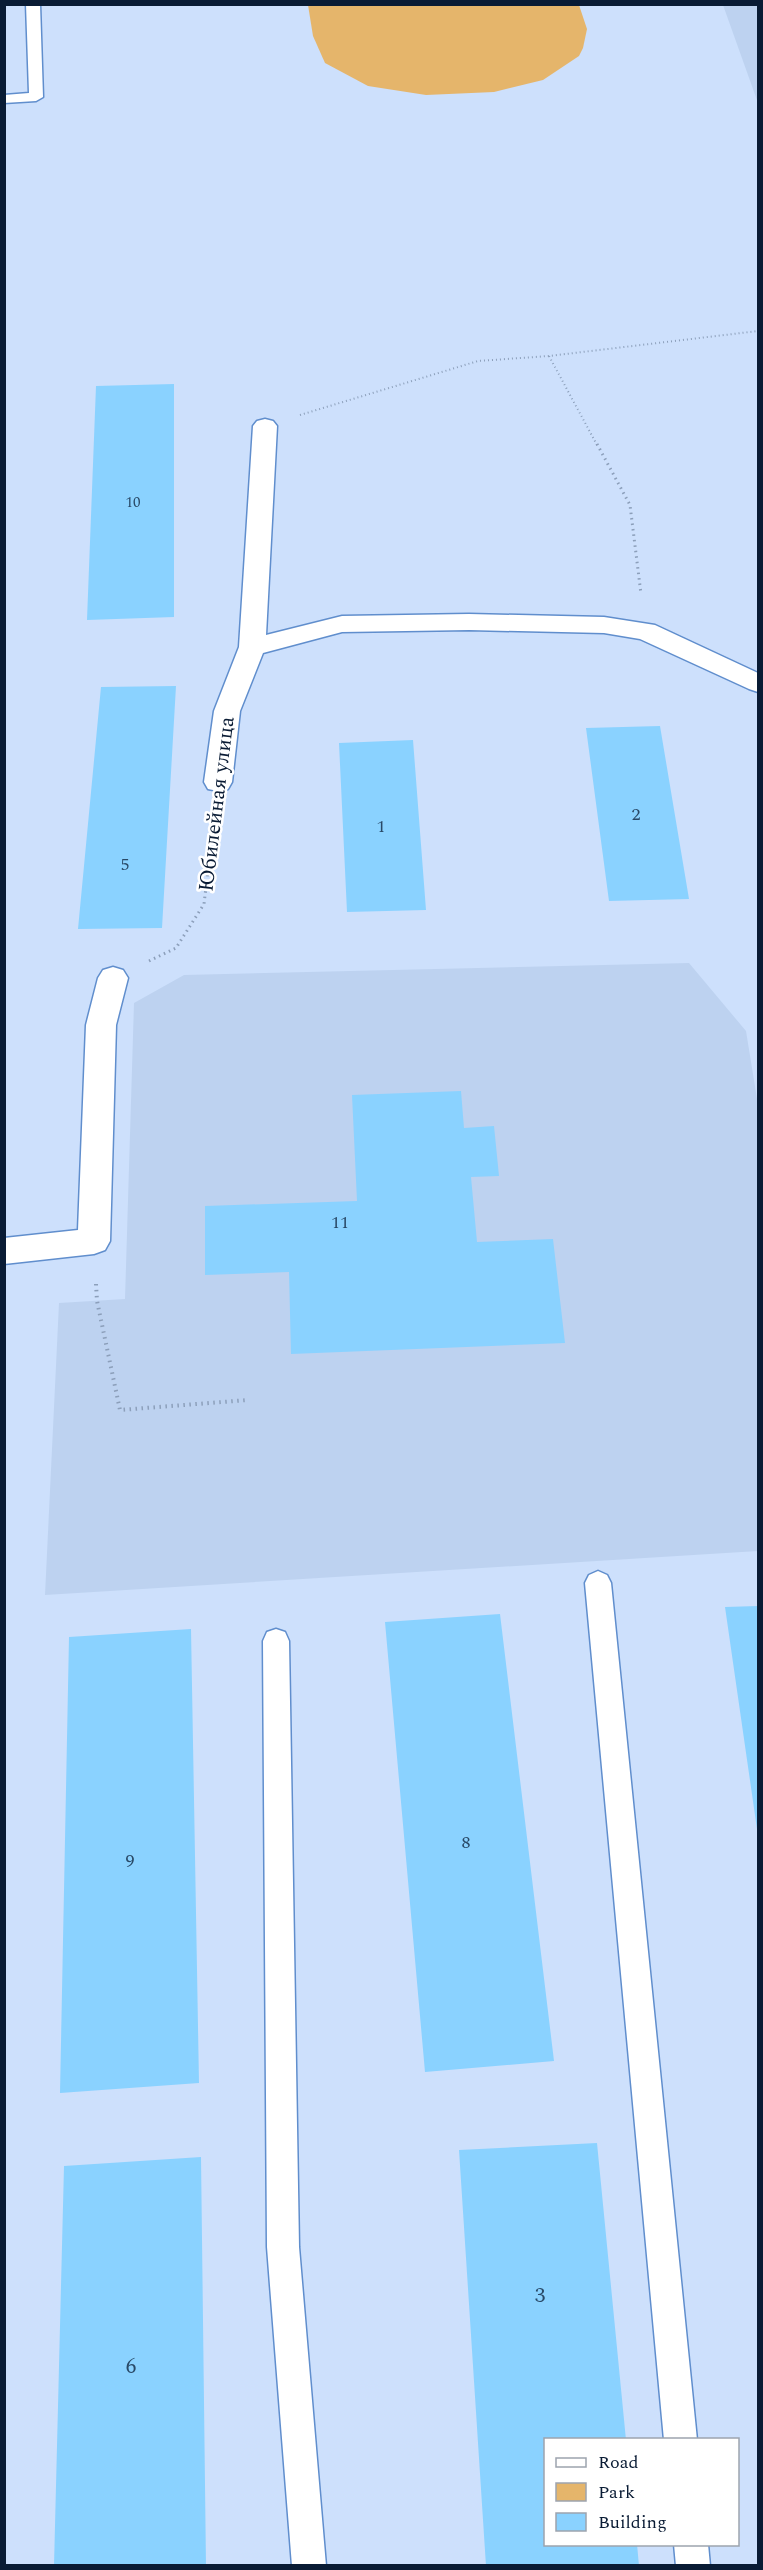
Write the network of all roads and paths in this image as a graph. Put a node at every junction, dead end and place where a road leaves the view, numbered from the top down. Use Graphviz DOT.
graph roads {
  1 [pos="33,4"];
  2 [pos="4,99"];
  3 [pos="759,331"];
  4 [pos="549,356"];
  5 [pos="265,426"];
  6 [pos="646,631"];
  7 [pos="252,646"];
  8 [pos="759,683"];
  9 [pos="219,783"];
  10 [pos="113,978"];
  11 [pos="94,1241"];
  12 [pos="4,1251"];
  13 [pos="248,1400"];
  14 [pos="598,1583"];
  15 [pos="276,1641"];
  16 [pos="681,2438"];
  17 [pos="691,2546"];
  18 [pos="309,2565"];
  19 [pos="693,2565"];
  1 -- 2 [label="lane"];
  3 -- 4 [label="path"];
  4 -- 5 [label="path"];
  4 -- 6 [label="path"];
  5 -- 7 [label="street, Юбилейная улица"];
  6 -- 7 [label="street"];
  6 -- 8 [label="street"];
  7 -- 9 [label="street, Юбилейная улица"];
  9 -- 10 [label="path, Юбилейная улица"];
  10 -- 11 [label="street"];
  11 -- 12 [label="street"];
  11 -- 13 [label="path"];
  14 -- 16 [label="lane"];
  15 -- 18 [label="lane"];
  17 -- 19 [label="lane"];
}
